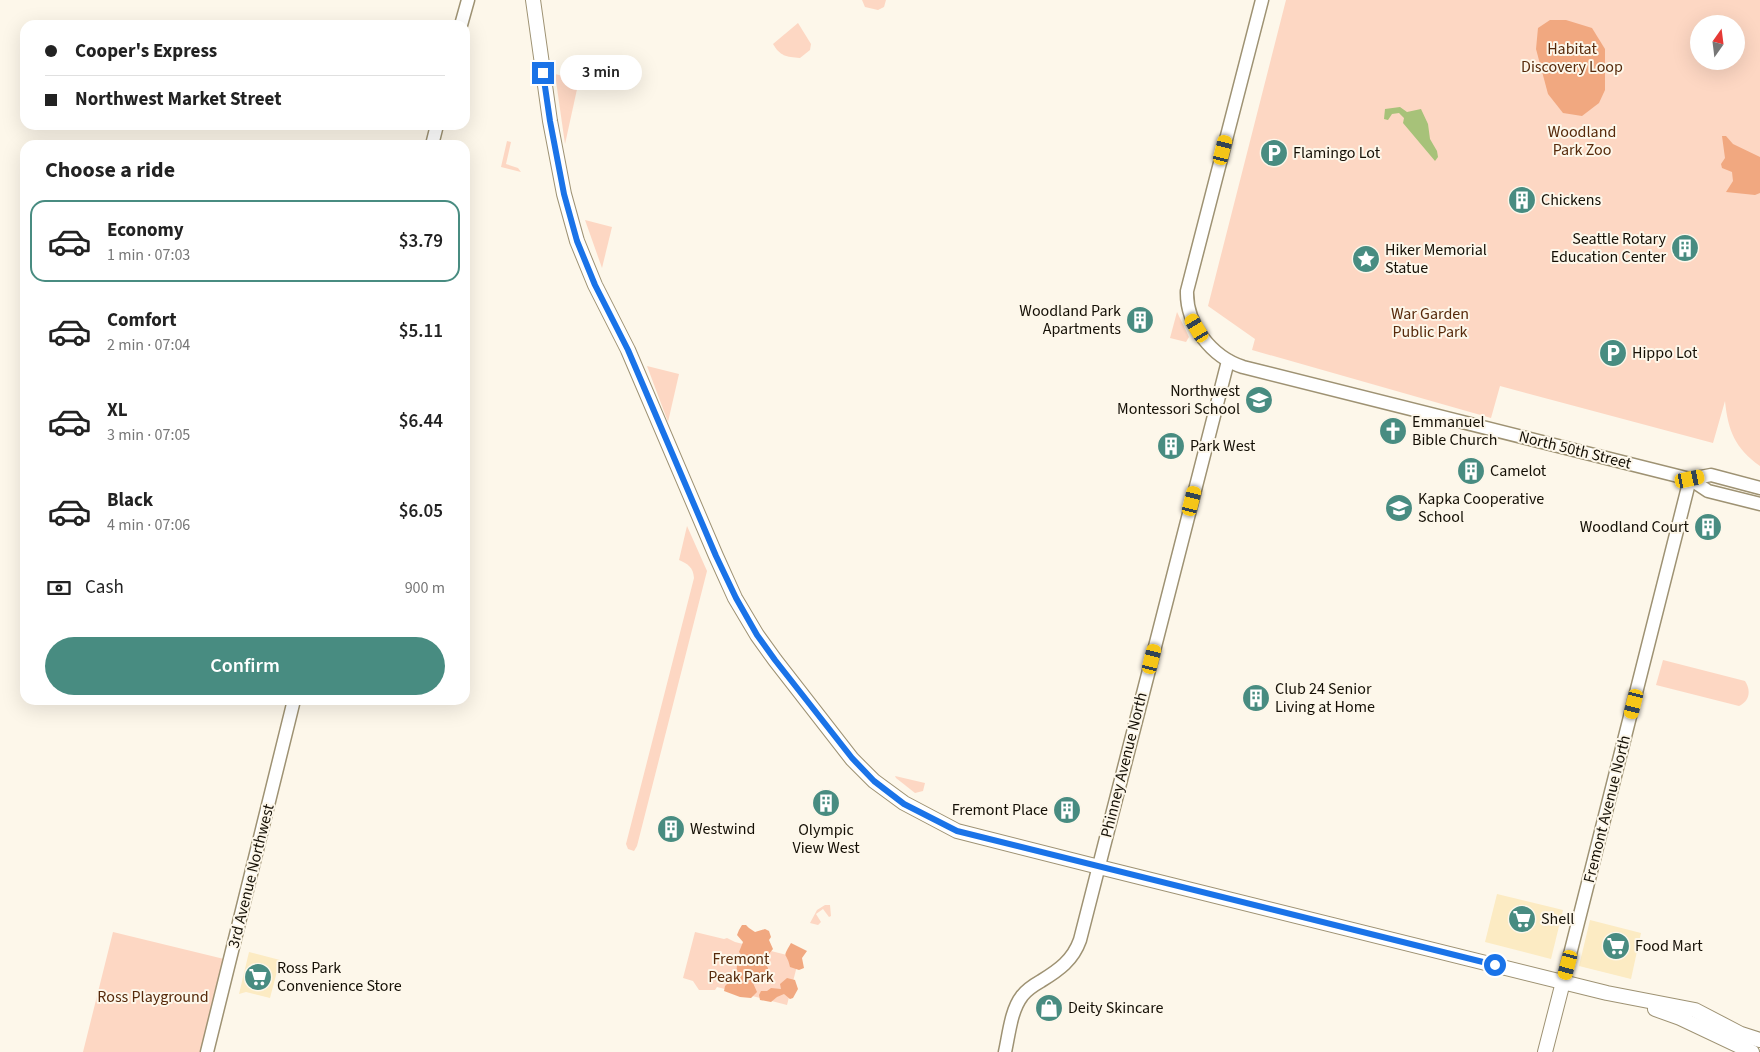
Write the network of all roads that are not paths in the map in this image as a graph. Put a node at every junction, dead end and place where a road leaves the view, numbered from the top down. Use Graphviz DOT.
graph roads {
  1 [pos="468,0"];
  2 [pos="533,0"];
  3 [pos="1262,0"];
  4 [pos="463,20"];
  5 [pos="1228,362"];
  6 [pos="1690,479"];
  7 [pos="1760,488"];
  8 [pos="1760,504"];
  9 [pos="293,705"];
  10 [pos="1098,867"];
  11 [pos="1563,982"];
  12 [pos="1607,993"];
  13 [pos="1760,1040"];
  14 [pos="207,1052"];
  15 [pos="1005,1052"];
  16 [pos="1545,1052"];
  17 [pos="1752,1052"];
  1 -- 4 [label="street"];
  2 -- 10 [label="main road"];
  3 -- 5 [label="street"];
  5 -- 6 [label="street, North 50th Street"];
  5 -- 10 [label="street, Phinney Avenue North"];
  6 -- 7 [label="street, North 50th Street"];
  6 -- 8 [label="street, North 50th Street"];
  6 -- 11 [label="street, Fremont Avenue North"];
  9 -- 14 [label="street, 3rd Avenue Northwest"];
  10 -- 11 [label="main road"];
  10 -- 15 [label="street, Phinney Avenue North"];
  11 -- 12 [label="main road"];
  11 -- 16 [label="main road, Fremont Avenue North"];
  12 -- 13 [label="main road"];
  12 -- 17 [label="main road"];
}
